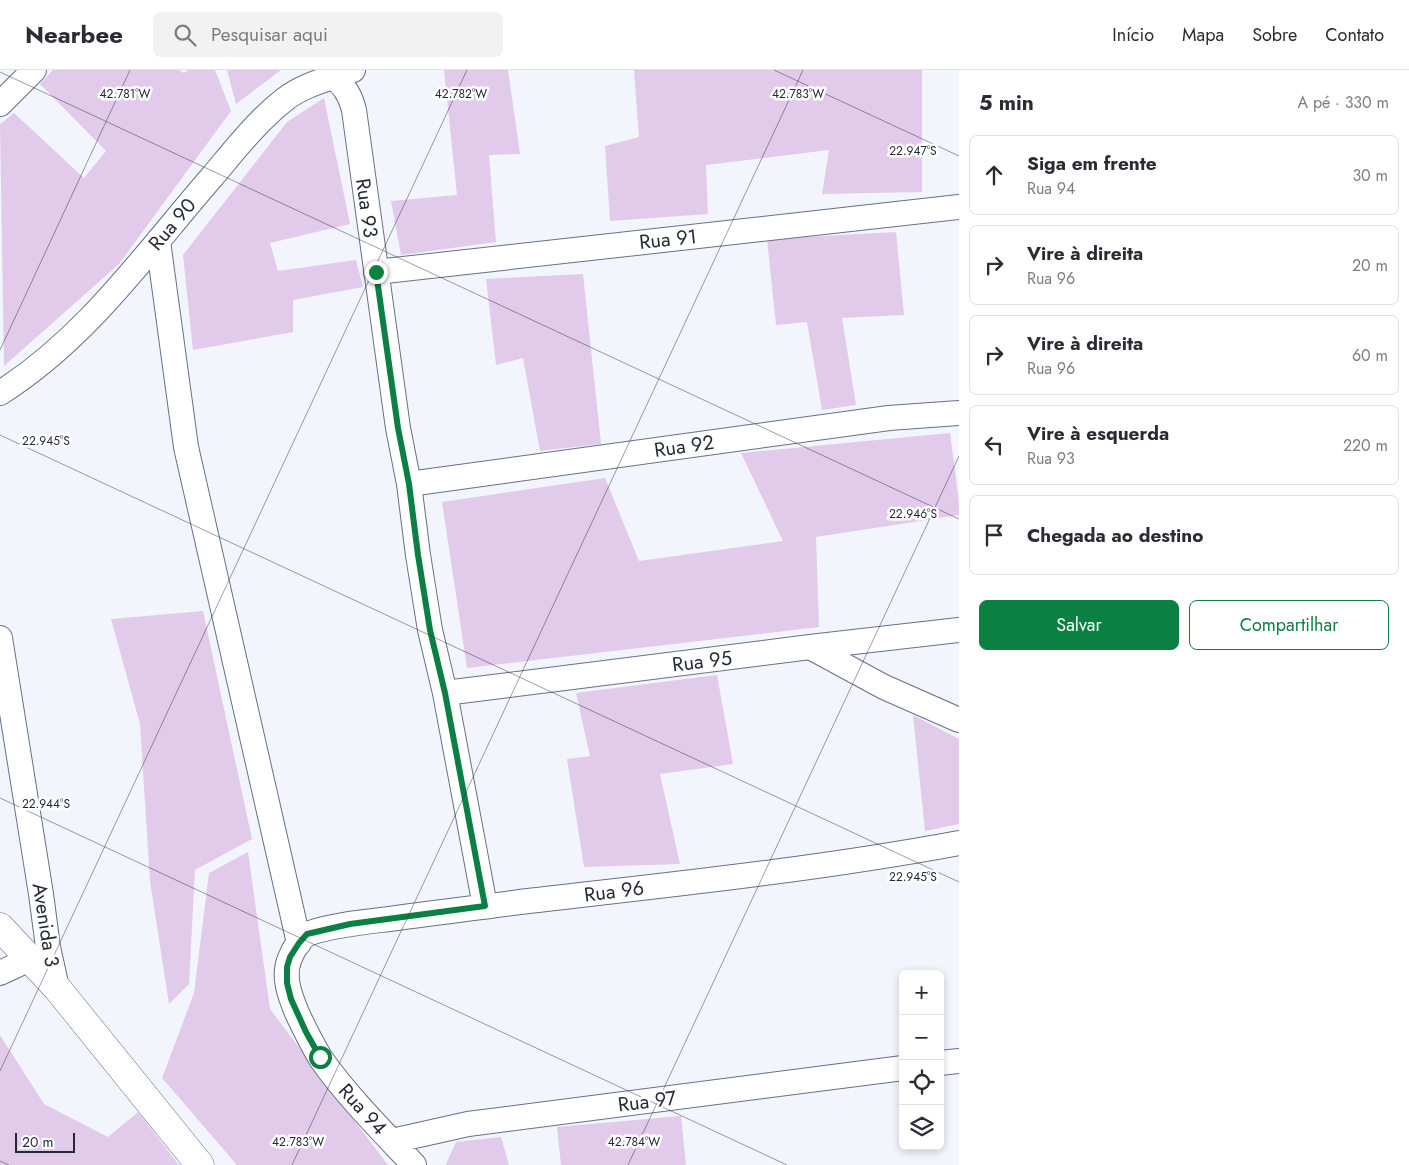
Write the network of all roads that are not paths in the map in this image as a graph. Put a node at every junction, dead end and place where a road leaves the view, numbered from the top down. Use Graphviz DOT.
graph roads {
  1 [pos="34,70"];
  2 [pos="344,73"];
  3 [pos="0,104"];
  4 [pos="959,207"];
  5 [pos="158,241"];
  6 [pos="376,272"];
  7 [pos="0,393"];
  8 [pos="959,414"];
  9 [pos="409,484"];
  10 [pos="959,630"];
  11 [pos="0,638"];
  12 [pos="810,647"];
  13 [pos="445,693"];
  14 [pos="959,720"];
  15 [pos="959,843"];
  16 [pos="485,906"];
  17 [pos="0,927"];
  18 [pos="299,943"];
  19 [pos="30,959"];
  20 [pos="0,972"];
  21 [pos="57,988"];
  22 [pos="959,1061"];
  23 [pos="944,1063"];
  24 [pos="899,1069"];
  25 [pos="392,1141"];
  26 [pos="200,1165"];
  27 [pos="414,1165"];
  1 -- 3 [label="street"];
  2 -- 5 [label="street, Rua 90"];
  2 -- 6 [label="street, Rua 93"];
  4 -- 6 [label="street, Rua 91"];
  5 -- 7 [label="street, Rua 90"];
  5 -- 18 [label="street"];
  6 -- 9 [label="street, Rua 93"];
  8 -- 9 [label="street, Rua 92"];
  9 -- 13 [label="street, Rua 93"];
  10 -- 12 [label="street, Rua 95"];
  11 -- 21 [label="street, Avenida 3"];
  12 -- 13 [label="street, Rua 95"];
  12 -- 14 [label="street"];
  13 -- 16 [label="street, Rua 93"];
  15 -- 16 [label="street, Rua 96"];
  16 -- 18 [label="street, Rua 96"];
  17 -- 19 [label="main road"];
  18 -- 25 [label="street, Rua 94"];
  19 -- 20 [label="street"];
  19 -- 21 [label="main road"];
  21 -- 26 [label="main road, Avenida 3"];
  22 -- 23 [label="street"];
  24 -- 25 [label="street, Rua 97"];
  25 -- 27 [label="street, Rua 94"];
}
